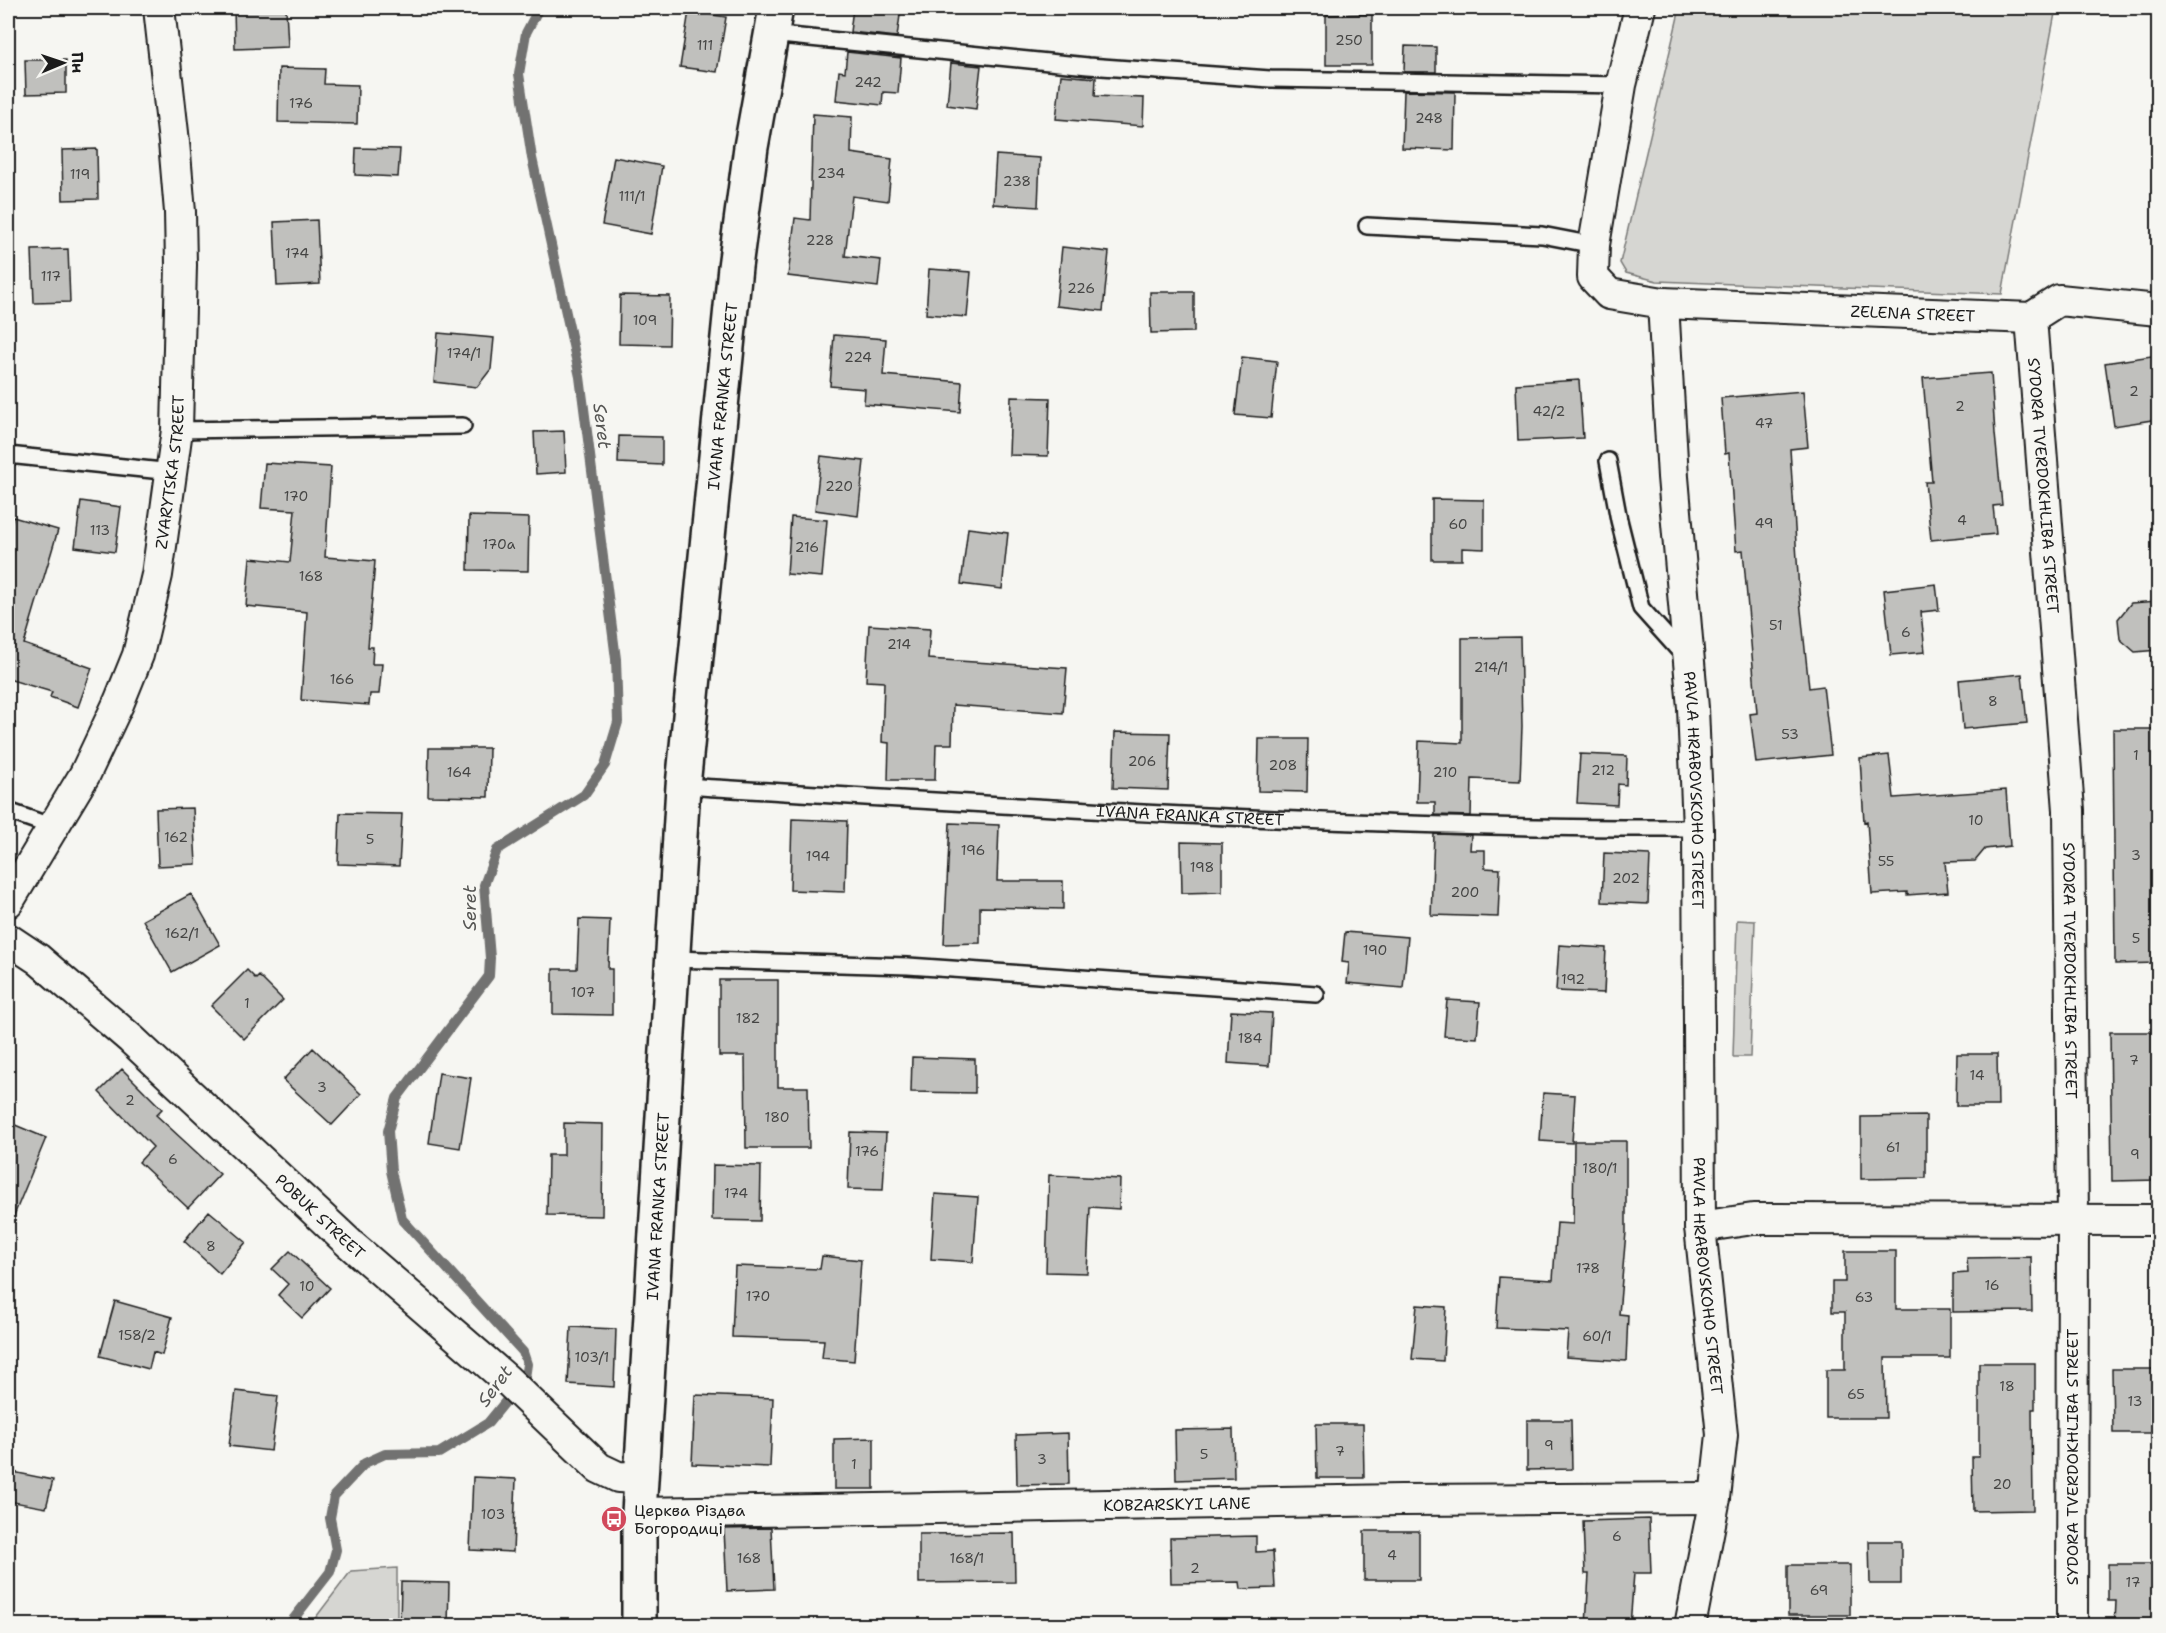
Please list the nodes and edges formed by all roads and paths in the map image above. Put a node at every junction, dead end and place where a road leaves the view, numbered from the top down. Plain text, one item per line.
1 (159, 8) edge
2 (1640, 8) edge
3 (773, 21) edge
4 (1621, 85) junction
5 (1367, 226) dead end
6 (1594, 245) junction
7 (1663, 303) junction
8 (2158, 310) edge
9 (2031, 318) junction
10 (463, 426) dead end
11 (177, 430) junction
12 (8, 455) edge
13 (1608, 461) dead end
14 (172, 472) junction
15 (1688, 662) junction
16 (683, 786) junction
17 (8, 811) edge
18 (53, 827) junction
19 (1698, 828) junction
20 (8, 902) edge
21 (8, 939) edge
22 (672, 959) junction
23 (1316, 994) dead end
24 (2073, 1220) junction
25 (2158, 1220) edge
26 (1700, 1227) junction
27 (641, 1478) junction
28 (1715, 1498) junction
29 (639, 1513) junction
30 (639, 1626) edge
31 (1690, 1626) edge
32 (2072, 1626) edge

1 - 11 street, ZVARYTSKA STREET
2 - 4 street
3 - 4 lane
3 - 16 main road, IVANA FRANKA STREET
4 - 6 street
5 - 6 lane
6 - 7 street
7 - 9 street, ZELENA STREET
7 - 15 street, PAVLA HRABOVSKOHO STREET
8 - 9 street
9 - 24 street, SYDORA TVERDOKHLIBA STREET
10 - 11 lane
11 - 14 street, ZVARYTSKA STREET
12 - 14 lane
13 - 15 lane
14 - 18 street, ZVARYTSKA STREET
15 - 19 street, PAVLA HRABOVSKOHO STREET
16 - 19 lane, IVANA FRANKA STREET
16 - 22 main road, IVANA FRANKA STREET
17 - 18 lane
18 - 20 street, ZVARYTSKA STREET
19 - 26 street, PAVLA HRABOVSKOHO STREET
21 - 27 street, POBUK STREET
22 - 23 lane
22 - 27 main road, IVANA FRANKA STREET
24 - 25 street
24 - 26 street
24 - 32 street, SYDORA TVERDOKHLIBA STREET
26 - 28 street, PAVLA HRABOVSKOHO STREET
27 - 29 main road, IVANA FRANKA STREET
28 - 29 street, KOBZARSKYI LANE
28 - 31 street, PAVLA HRABOVSKOHO STREET
29 - 30 main road, IVANA FRANKA STREET

